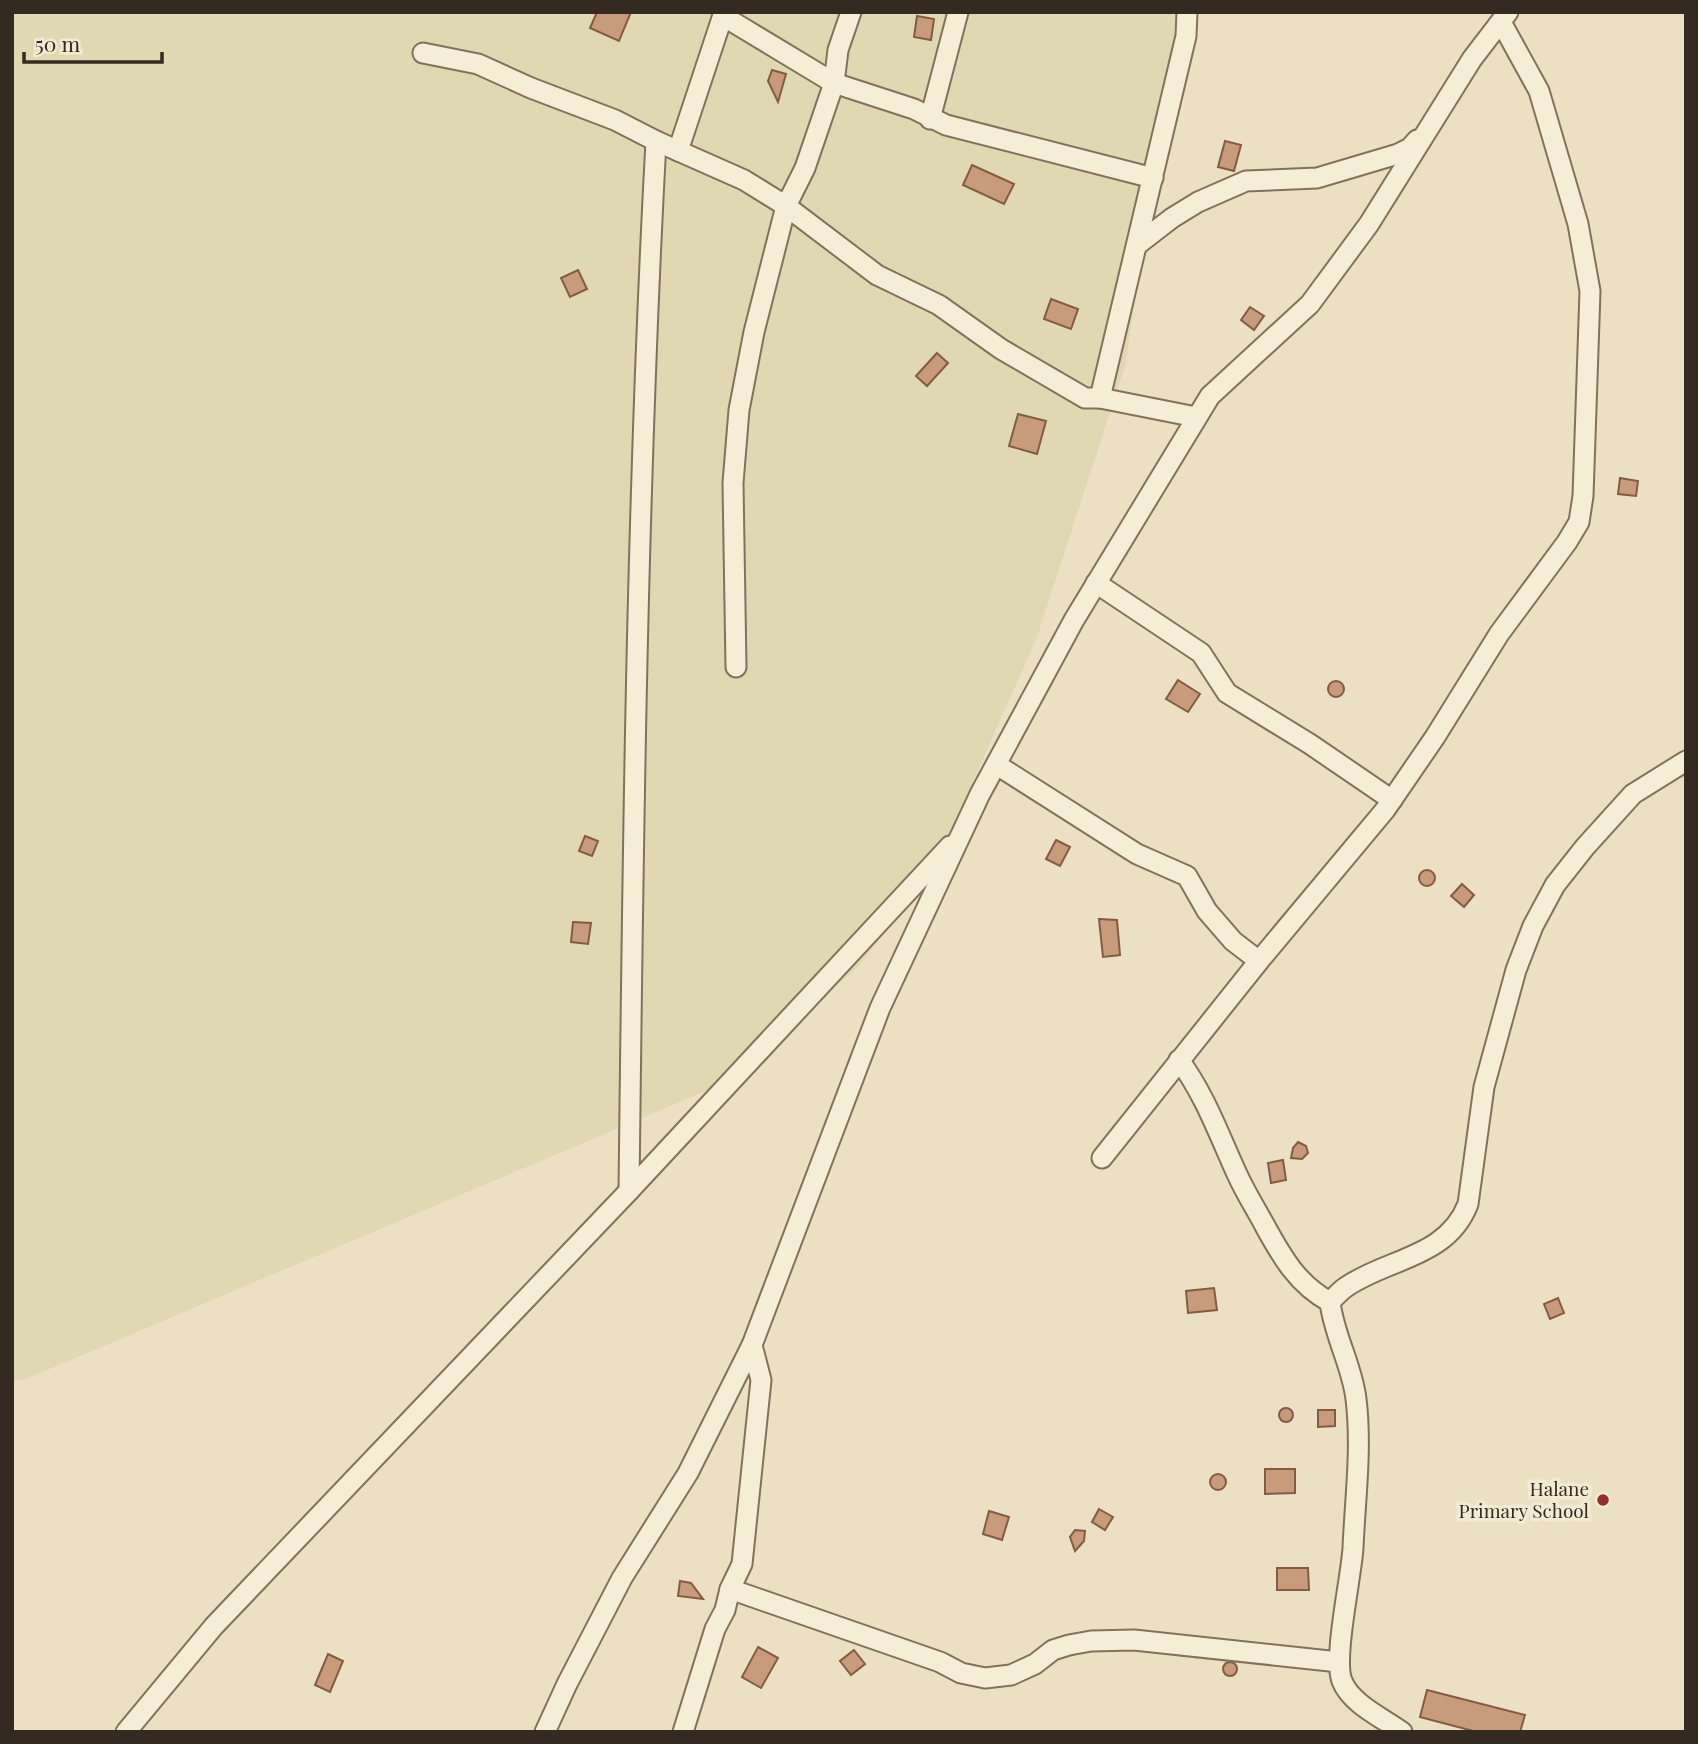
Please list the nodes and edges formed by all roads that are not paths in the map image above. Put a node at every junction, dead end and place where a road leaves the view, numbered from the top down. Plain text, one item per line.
1 (851, 12) edge
2 (958, 12) edge
3 (1187, 12) edge
4 (723, 14) edge
5 (1505, 17) edge
6 (422, 53) dead end
7 (834, 83) junction
8 (930, 119) junction
9 (1434, 120) junction
10 (656, 141) junction
11 (678, 151) junction
12 (1153, 178) junction
13 (786, 206) junction
14 (1137, 245) junction
15 (1100, 398) junction
16 (1196, 417) junction
17 (1096, 583) junction
18 (736, 667) dead end
19 (1686, 761) edge
20 (997, 765) junction
21 (1392, 800) junction
22 (962, 833) junction
23 (1259, 961) junction
24 (1179, 1060) junction
25 (1102, 1158) dead end
26 (629, 1191) junction
27 (1330, 1302) junction
28 (752, 1345) junction
29 (730, 1589) junction
30 (1339, 1662) junction
31 (125, 1732) edge
32 (545, 1732) edge
33 (683, 1732) edge
34 (1402, 1732) edge

1 - 7 street
2 - 8 street
3 - 12 street
4 - 7 street
4 - 11 street
5 - 9 street
5 - 21 street
6 - 10 street
7 - 8 street
7 - 13 street
8 - 12 street
9 - 14 street
9 - 16 street
10 - 11 street
10 - 26 street
11 - 13 street
12 - 14 street
13 - 15 street
13 - 18 street
14 - 15 street
15 - 16 street
16 - 17 street
17 - 20 street
17 - 21 street
19 - 27 street
20 - 22 street
20 - 23 street
21 - 23 street
22 - 26 street
22 - 28 street
23 - 24 street
24 - 25 street
24 - 27 street
26 - 31 street
27 - 30 street
28 - 29 street
28 - 32 street
29 - 30 street
29 - 33 street
30 - 34 street

